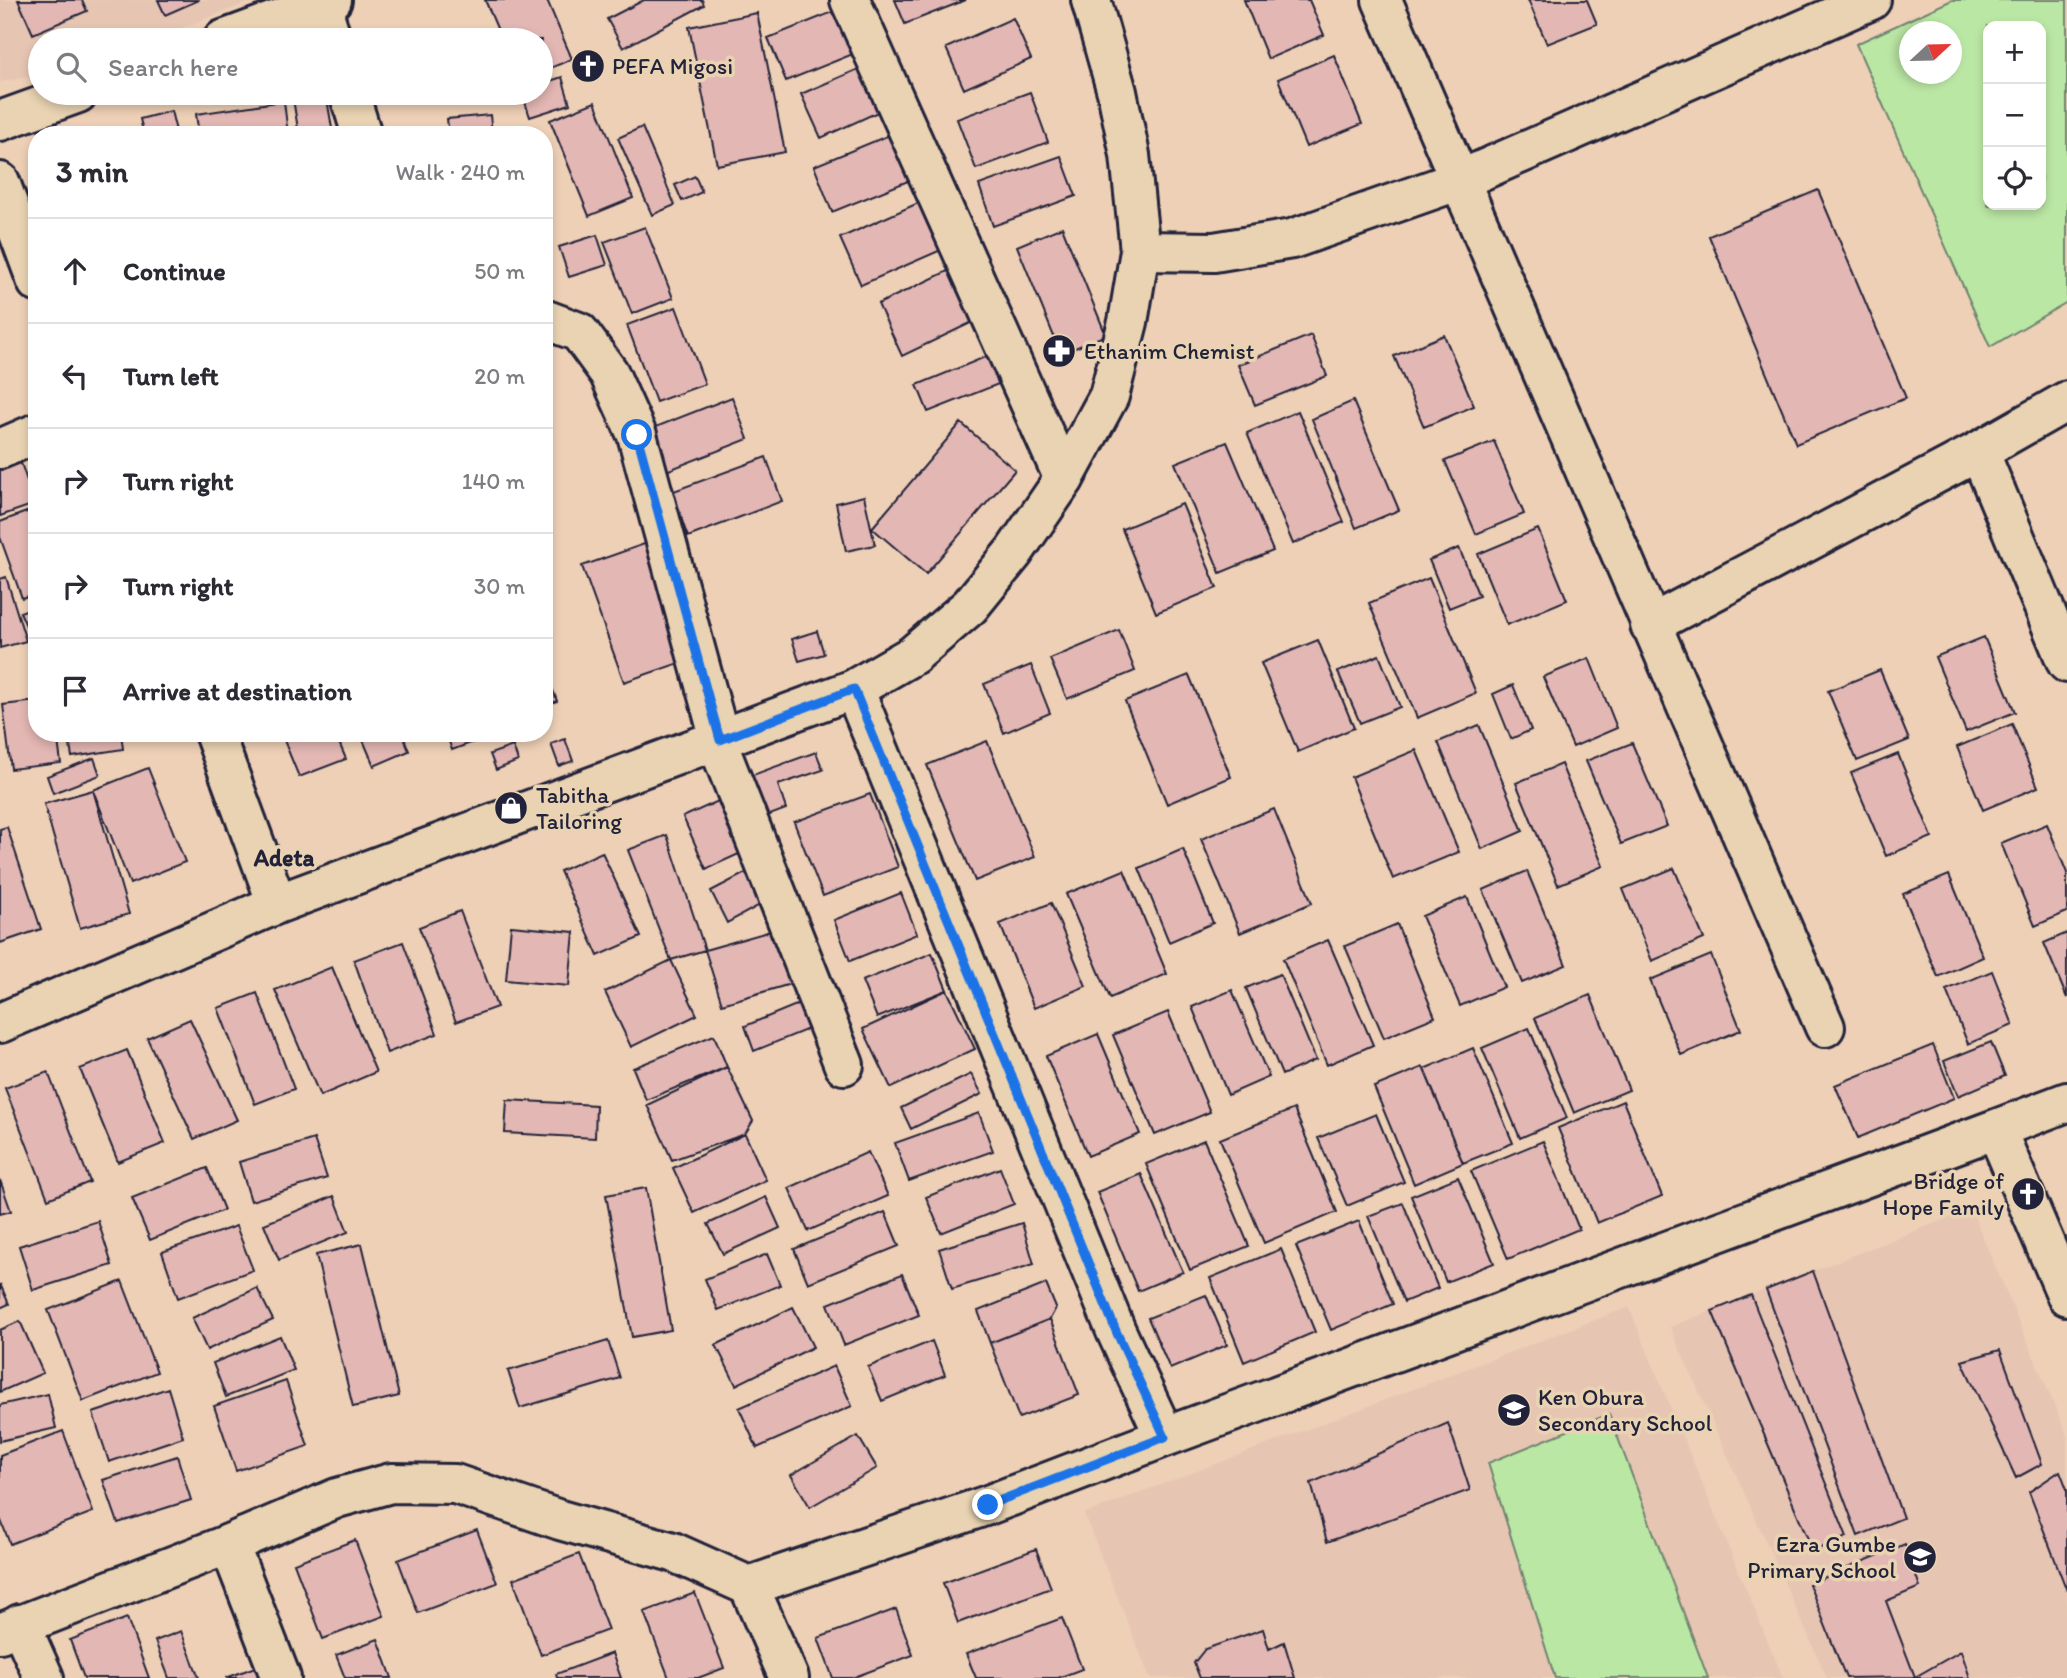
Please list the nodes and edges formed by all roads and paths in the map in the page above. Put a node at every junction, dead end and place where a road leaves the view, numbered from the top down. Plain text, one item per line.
1 (850, 0) edge
2 (1091, 0) edge
3 (1382, 0) edge
4 (1871, 0) edge
5 (327, 2) edge
6 (1797, 15) edge
7 (256, 28) edge
8 (330, 28) edge
9 (45, 105) edge
10 (353, 105) edge
11 (0, 121) edge
12 (359, 126) edge
13 (1460, 180) junction
14 (0, 183) edge
15 (1140, 251) junction
16 (28, 258) edge
17 (553, 322) edge
18 (2067, 401) edge
19 (28, 437) edge
20 (0, 449) edge
21 (1979, 451) junction
22 (1063, 479) junction
23 (1650, 625) junction
24 (2067, 663) edge
25 (854, 689) junction
26 (720, 740) junction
27 (217, 742) edge
28 (277, 904) junction
29 (0, 1023) edge
30 (1825, 1027) dead end
31 (844, 1065) dead end
32 (2067, 1102) edge
33 (1996, 1129) junction
34 (2067, 1296) edge
35 (1165, 1437) junction
36 (237, 1540) junction
37 (749, 1587) junction
38 (6, 1627) edge
39 (44, 1678) edge
40 (281, 1678) edge
41 (789, 1678) edge

1 - 22 street
2 - 15 street
3 - 13 street
4 - 6 street
5 - 7 street
5 - 8 street
6 - 13 street
9 - 11 street
10 - 12 street
13 - 15 street
13 - 23 street
14 - 16 street
15 - 22 street
17 - 26 street
18 - 21 street
19 - 20 street
21 - 23 street
21 - 24 street
22 - 25 street
23 - 30 street
25 - 26 street
25 - 35 street
26 - 28 street
26 - 31 street
27 - 28 street
28 - 29 street
32 - 33 street
33 - 34 street
33 - 35 street
35 - 37 street
36 - 37 street
36 - 38 street
36 - 40 street
37 - 41 street
38 - 39 street

